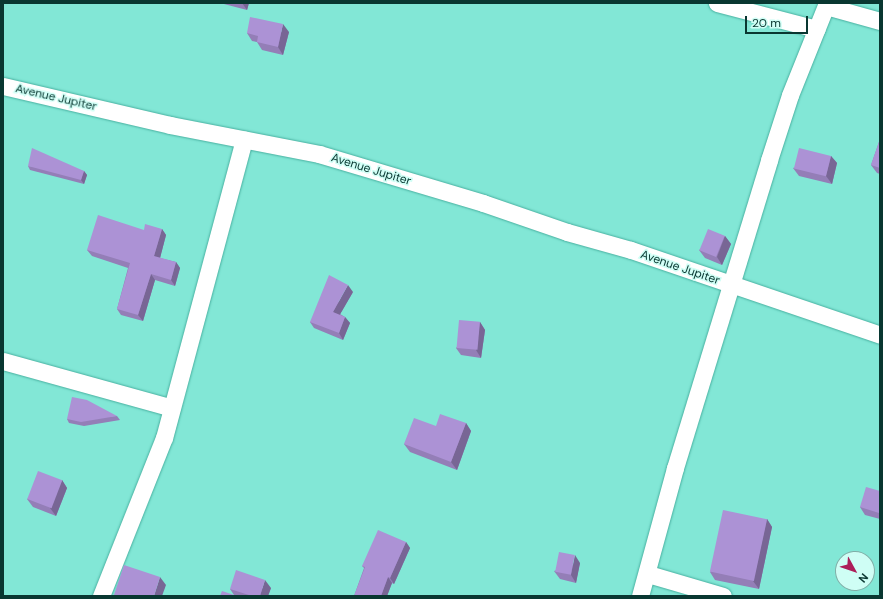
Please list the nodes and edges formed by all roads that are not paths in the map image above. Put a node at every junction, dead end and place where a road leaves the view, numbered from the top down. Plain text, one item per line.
1 (717, 3) edge
2 (826, 4) edge
3 (880, 21) edge
4 (816, 29) junction
5 (3, 86) edge
6 (244, 140) junction
7 (732, 285) junction
8 (880, 335) edge
9 (3, 361) edge
10 (172, 408) junction
11 (648, 574) junction
12 (101, 596) edge
13 (640, 596) edge
14 (723, 596) edge

1 - 4 street
2 - 3 street
2 - 4 street
4 - 7 street
5 - 6 street, Avenue Jupiter
6 - 7 street, Avenue Jupiter
6 - 10 street
7 - 8 street, Avenue Jupiter
7 - 11 street
9 - 10 street
10 - 12 street
11 - 13 street
11 - 14 street

